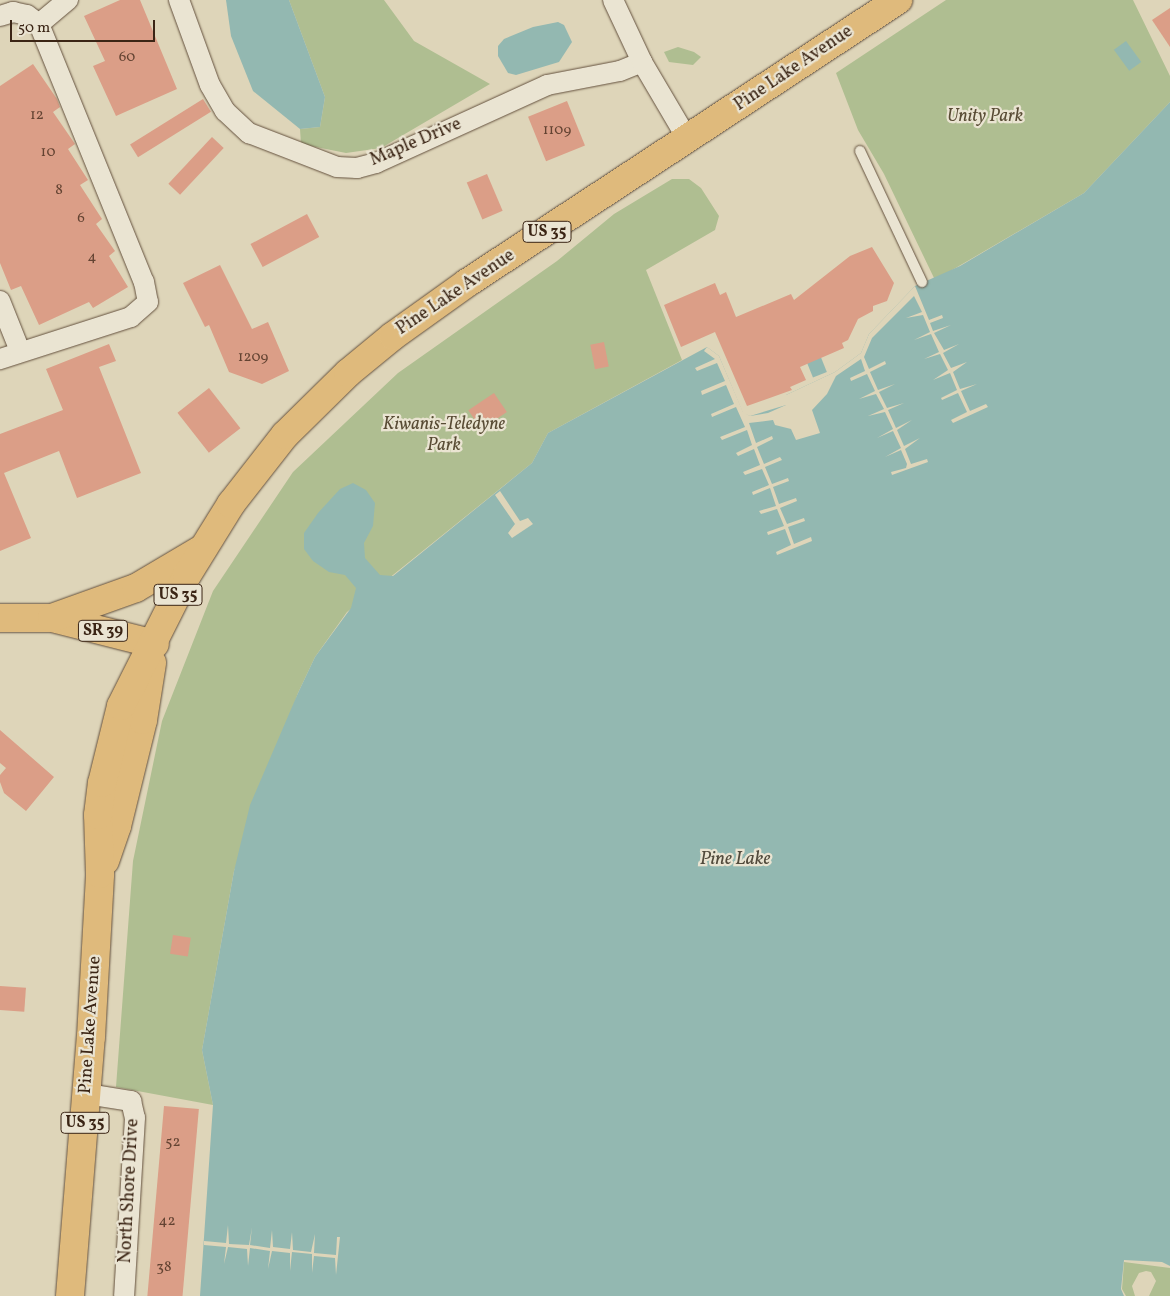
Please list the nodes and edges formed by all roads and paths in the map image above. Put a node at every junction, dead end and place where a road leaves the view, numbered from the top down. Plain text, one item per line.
1 (68, 0) edge
2 (179, 0) edge
3 (613, 0) edge
4 (898, 0) edge
5 (0, 16) edge
6 (39, 24) junction
7 (642, 62) junction
8 (688, 140) junction
9 (860, 151) dead end
10 (922, 282) dead end
11 (0, 301) edge
12 (20, 351) junction
13 (0, 359) edge
14 (204, 548) junction
15 (0, 618) edge
16 (52, 618) junction
17 (155, 644) junction
18 (87, 1094) junction
19 (70, 1296) edge
20 (124, 1296) edge

1 - 6 street
2 - 7 street, Maple Drive
3 - 7 street
4 - 8 main road, Pine Lake Avenue / US 35
5 - 6 street
6 - 12 street
7 - 8 street
8 - 14 main road, Pine Lake Avenue / US 35
9 - 10 lane
11 - 12 street
12 - 13 street
14 - 16 main road
14 - 17 main road, Pine Lake Avenue / US 35
15 - 16 main road, SR 39
16 - 17 main road, SR 39
17 - 18 main road, Pine Lake Avenue / US 35
18 - 19 main road, Pine Lake Avenue / US 35
18 - 20 street, North Shore Drive

